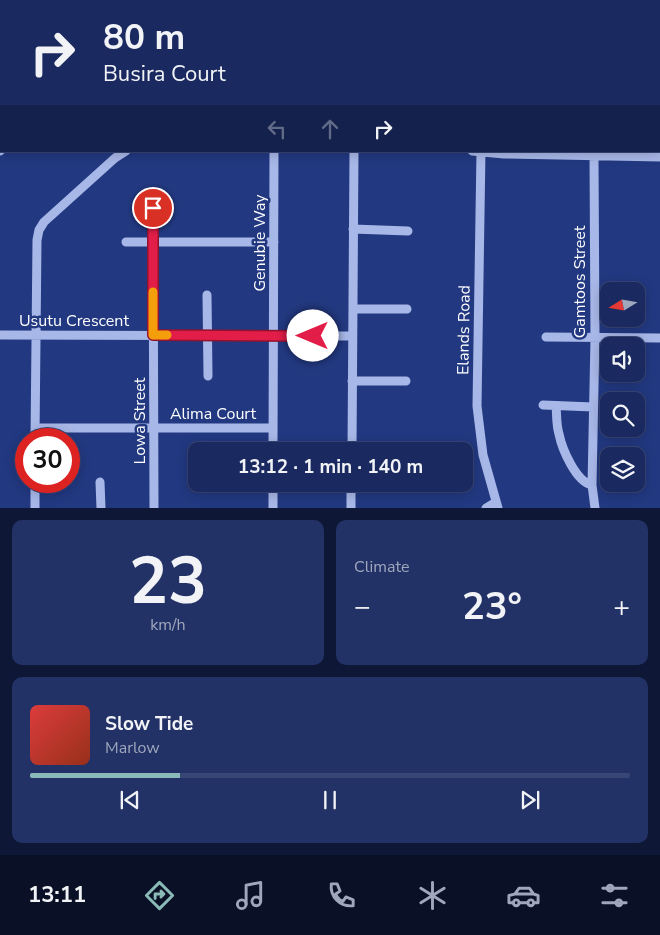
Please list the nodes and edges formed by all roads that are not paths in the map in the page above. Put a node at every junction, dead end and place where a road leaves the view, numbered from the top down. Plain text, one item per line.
1 (124, 152) edge
2 (274, 152) edge
3 (354, 152) edge
4 (478, 152) edge
5 (594, 156) junction
6 (660, 157) edge
7 (153, 208) dead end
8 (353, 229) junction
9 (408, 231) dead end
10 (126, 242) dead end
11 (153, 242) junction
12 (274, 242) junction
13 (207, 295) dead end
14 (352, 309) junction
15 (407, 309) dead end
16 (0, 335) edge
17 (37, 335) junction
18 (153, 335) junction
19 (207, 336) junction
20 (274, 336) junction
21 (352, 336) junction
22 (546, 337) dead end
23 (595, 338) junction
24 (660, 338) edge
25 (208, 376) dead end
26 (352, 381) junction
27 (406, 381) dead end
28 (543, 405) dead end
29 (556, 406) junction
30 (593, 408) junction
31 (35, 428) edge
32 (80, 428) edge
33 (154, 428) junction
34 (273, 428) junction
35 (273, 442) edge
36 (352, 442) edge
37 (100, 482) dead end
38 (592, 484) junction
39 (273, 492) edge
40 (351, 492) edge
41 (35, 493) edge
42 (497, 505) edge
43 (36, 508) edge
44 (100, 508) edge
45 (154, 508) edge
46 (273, 508) edge
47 (351, 508) edge
48 (486, 508) edge
49 (595, 508) edge

1 - 17 street
2 - 12 street, Genubie Way
3 - 8 street
4 - 5 street
4 - 42 street, Elands Road
5 - 6 street
5 - 23 street, Gamtoos Street
7 - 11 street, Lowa Street
8 - 9 street
8 - 14 street
10 - 11 street
11 - 12 street
11 - 18 street, Lowa Street
12 - 20 street, Genubie Way
13 - 19 street
14 - 15 street
14 - 21 street
16 - 17 street, Usutu Crescent
17 - 18 street, Usutu Crescent
17 - 31 street
18 - 19 street, Usutu Crescent
18 - 33 street, Lowa Street
19 - 20 street, Usutu Crescent
19 - 25 street
20 - 21 street, Usutu Crescent
20 - 34 street, Genubie Way
21 - 26 street
22 - 23 street
23 - 24 street
23 - 30 street, Gamtoos Street
26 - 27 street
26 - 36 street
28 - 29 street
29 - 30 street
29 - 38 street
30 - 38 street, Gamtoos Street
32 - 33 street, Alima Court
33 - 34 street, Alima Court
33 - 45 street, Lowa Street
34 - 35 street, Genubie Way
37 - 44 street
38 - 49 street, Gamtoos Street
39 - 46 street
40 - 47 street
41 - 43 street
42 - 48 street

